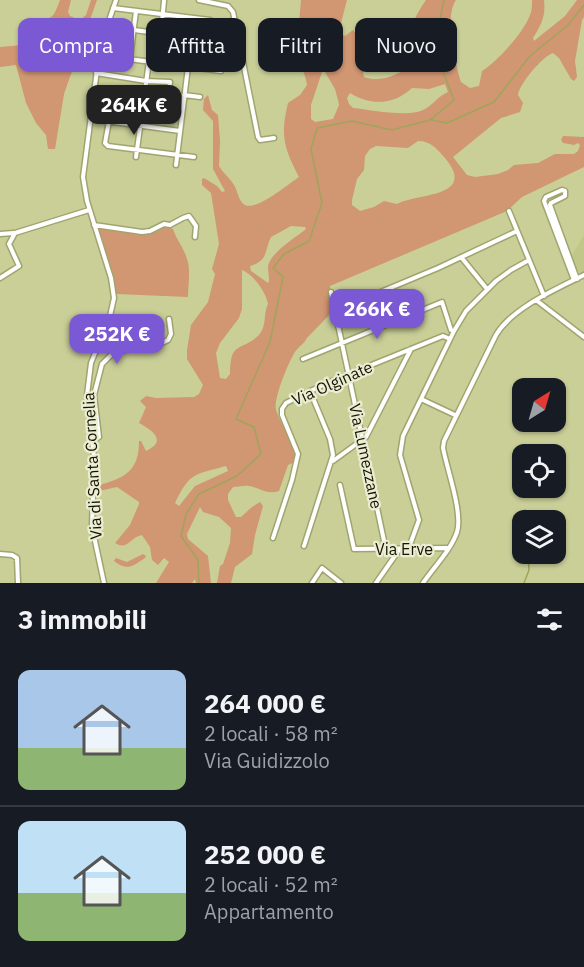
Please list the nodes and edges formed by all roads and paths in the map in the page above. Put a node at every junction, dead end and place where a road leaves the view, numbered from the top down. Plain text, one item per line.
1 (116, 0) edge
2 (199, 0) edge
3 (164, 1) edge
4 (209, 1) edge
5 (113, 8) junction
6 (136, 11) junction
7 (163, 14) junction
8 (109, 18) edge
9 (162, 18) edge
10 (194, 18) edge
11 (134, 30) joint
12 (146, 31) edge
13 (147, 72) edge
14 (188, 72) edge
15 (96, 73) joint
16 (146, 81) junction
17 (184, 95) junction
18 (93, 97) junction
19 (200, 97) dead end
20 (143, 104) junction
21 (167, 107) junction
22 (182, 109) junction
23 (91, 118) junction
24 (109, 121) junction
25 (140, 126) junction
26 (180, 131) junction
27 (274, 138) dead end
28 (137, 149) junction
29 (177, 155) junction
30 (136, 157) dead end
31 (194, 157) dead end
32 (176, 165) dead end
33 (89, 210) junction
34 (509, 211) dead end
35 (94, 225) junction
36 (517, 231) junction
37 (15, 233) junction
38 (0, 234) edge
39 (195, 237) dead end
40 (461, 257) junction
41 (529, 260) junction
42 (584, 275) edge
43 (0, 278) edge
44 (576, 280) junction
45 (487, 289) junction
46 (332, 292) dead end
47 (544, 296) junction
48 (536, 300) junction
49 (335, 311) junction
50 (169, 319) dead end
51 (460, 320) junction
52 (451, 330) junction
53 (443, 336) junction
54 (584, 337) edge
55 (450, 339) junction
56 (342, 342) junction
57 (411, 348) junction
58 (303, 359) dead end
59 (349, 374) junction
60 (310, 391) junction
61 (421, 399) junction
62 (455, 415) junction
63 (363, 439) junction
64 (92, 441) junction
65 (332, 461) junction
66 (340, 484) dead end
67 (273, 538) dead end
68 (304, 546) dead end
69 (447, 548) junction
70 (386, 549) junction
71 (399, 550) junction
72 (408, 550) junction
73 (0, 554) edge
74 (18, 583) edge
75 (104, 583) edge
76 (312, 583) edge
77 (341, 583) edge
78 (376, 583) edge
79 (423, 583) edge

1 - 5 street, Via di Santa Cornelia
2 - 4 street
3 - 7 street
4 - 27 street
5 - 6 street
5 - 8 street, Via di Santa Cornelia
6 - 7 street
6 - 11 street
7 - 9 street
7 - 10 street
11 - 12 street
13 - 16 street
14 - 17 street
15 - 16 street
15 - 18 street, Via di Santa Cornelia
16 - 20 street
16 - 21 street
17 - 19 street
17 - 22 street
18 - 20 street
18 - 23 street, Via di Santa Cornelia
20 - 21 street
20 - 25 street
21 - 22 street
22 - 26 street
23 - 24 street
23 - 33 street, Via di Santa Cornelia
24 - 25 street
24 - 28 street
25 - 26 street
25 - 28 street
26 - 29 street
28 - 29 street
28 - 30 street
29 - 31 street
29 - 32 street
33 - 35 street, Via di Santa Cornelia
33 - 37 street
34 - 36 street
35 - 39 street
35 - 64 street, Via di Santa Cornelia
36 - 40 street
36 - 41 street
37 - 38 street
37 - 43 street
40 - 45 street
40 - 49 street
41 - 45 street
41 - 47 street
42 - 44 street
44 - 44 street
44 - 47 street
45 - 51 street
46 - 49 street, Via Lumezzane
47 - 48 street
48 - 54 street
48 - 62 street
49 - 56 street, Via Lumezzane
50 - 64 street
51 - 52 street, Via Olginate
51 - 55 street
52 - 53 street, Via Olginate
52 - 56 street
53 - 55 street
53 - 57 street, Via Olginate
55 - 61 street
56 - 58 street
56 - 59 street, Via Lumezzane
57 - 59 street, Via Olginate
57 - 63 street
59 - 60 street, Via Olginate
59 - 63 street, Via Lumezzane
60 - 65 street
60 - 67 street, Via Olginate
61 - 62 street
61 - 72 street
62 - 69 street
63 - 65 street
63 - 70 street, Via Lumezzane
64 - 75 street, Via di Santa Cornelia
65 - 68 street
66 - 70 street, Via Erve
69 - 72 street, Via Erve
69 - 79 street
70 - 71 street, Via Erve
71 - 72 street, Via Erve
71 - 78 street
73 - 74 street
76 - 77 street

